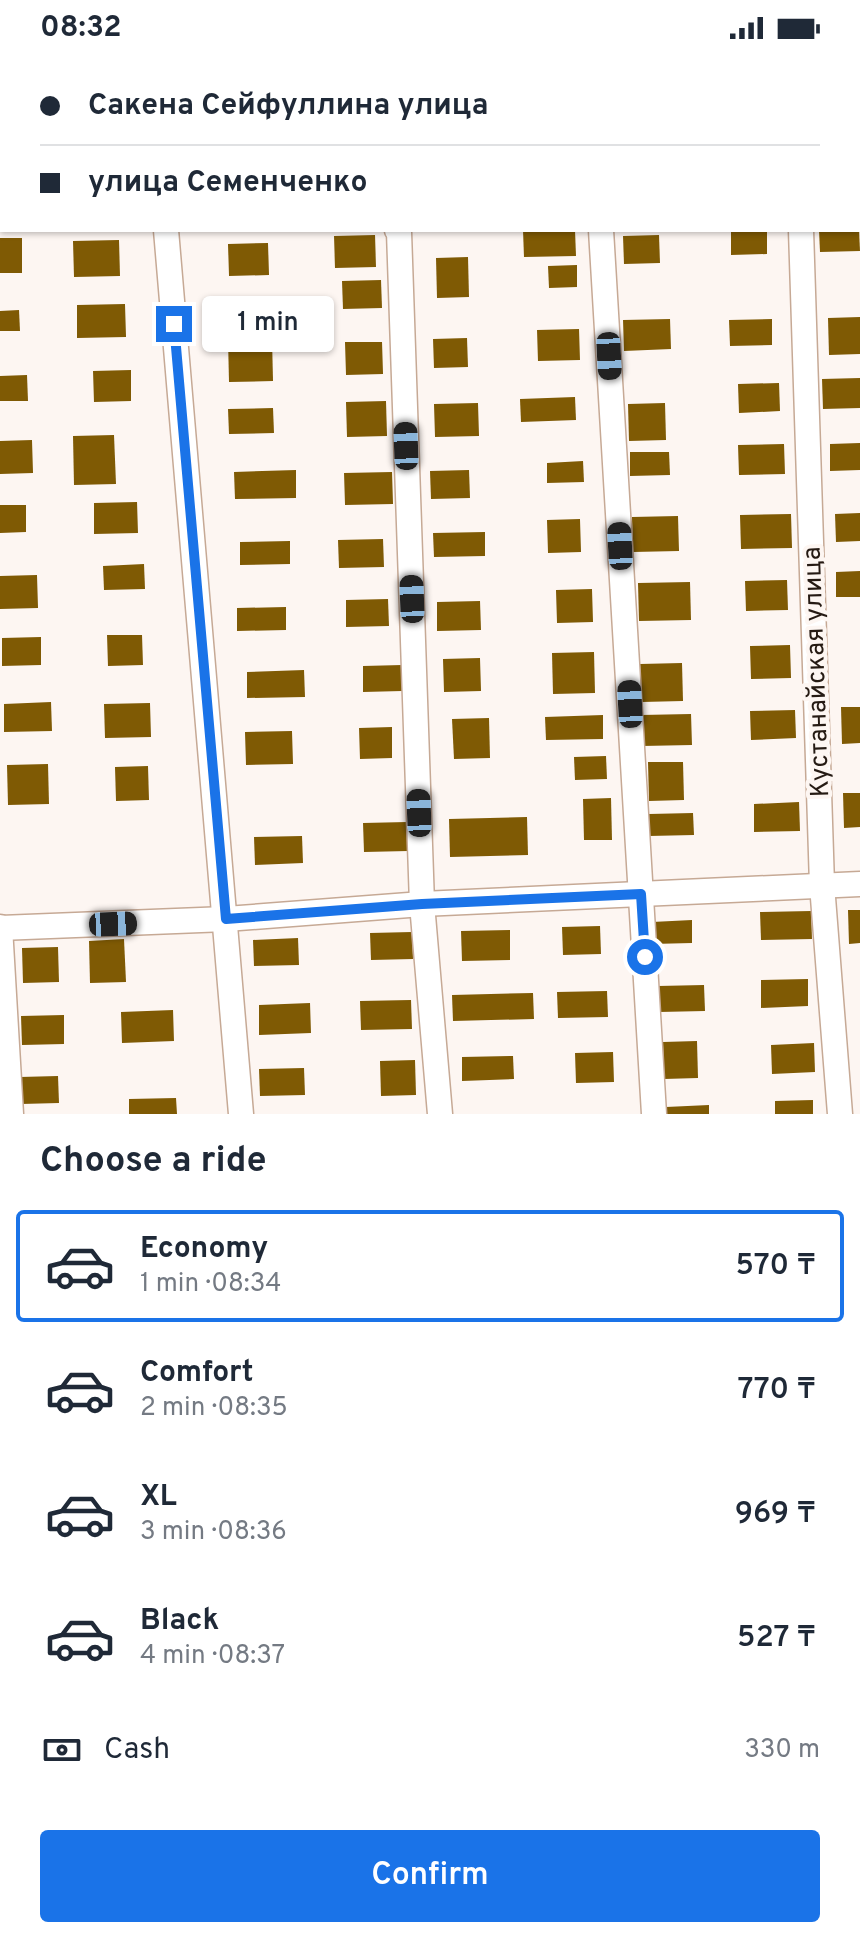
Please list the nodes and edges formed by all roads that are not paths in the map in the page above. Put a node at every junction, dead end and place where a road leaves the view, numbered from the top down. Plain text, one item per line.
1 (166, 232) edge
2 (399, 232) edge
3 (601, 232) edge
4 (801, 232) edge
5 (860, 884) edge
6 (822, 885) junction
7 (641, 894) junction
8 (422, 904) junction
9 (226, 919) junction
10 (0, 928) edge
11 (11, 1114) edge
12 (241, 1114) edge
13 (440, 1114) edge
14 (654, 1114) edge
15 (840, 1114) edge

1 - 9 street
2 - 8 street
3 - 7 street
4 - 6 street, Кустанайская улица
5 - 6 street
6 - 7 street
6 - 15 street, Кустанайская улица
7 - 8 street
7 - 14 street
8 - 9 street
8 - 13 street
9 - 10 street
9 - 12 street
10 - 11 street

